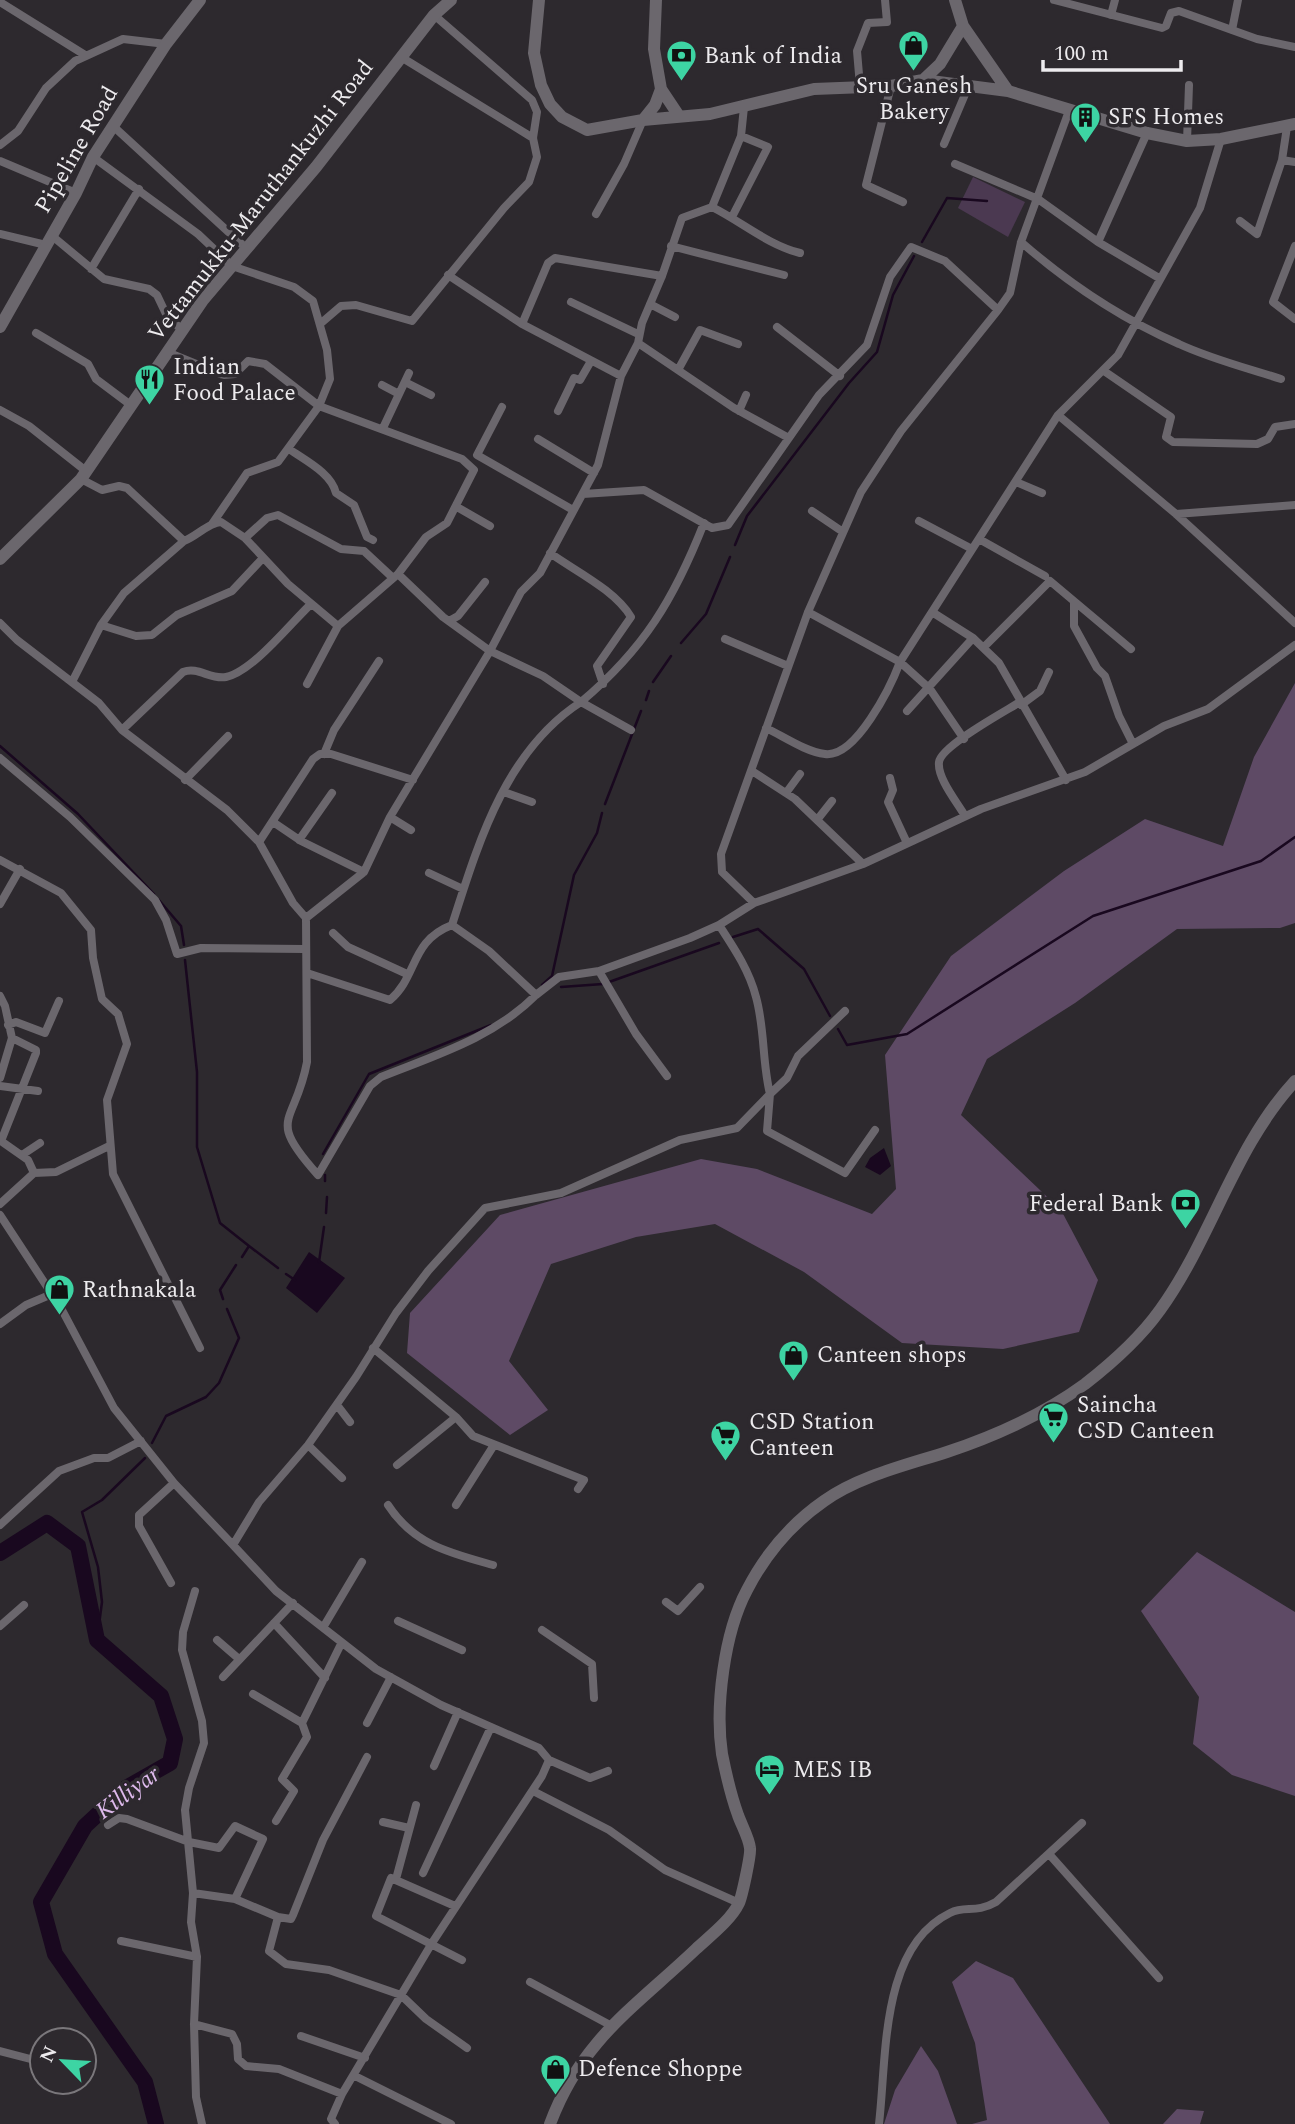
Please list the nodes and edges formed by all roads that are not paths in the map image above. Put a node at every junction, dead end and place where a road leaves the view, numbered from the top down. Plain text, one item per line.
1 (200, 0) edge
2 (452, 0) edge
3 (539, 0) edge
4 (656, 0) edge
5 (885, 0) edge
6 (955, 0) edge
7 (1054, 0) edge
8 (1115, 0) edge
9 (1238, 0) edge
10 (0, 2) edge
11 (434, 15) junction
12 (1111, 15) junction
13 (963, 26) junction
14 (1232, 30) junction
15 (166, 44) junction
16 (1295, 47) edge
17 (85, 55) junction
18 (401, 57) junction
19 (923, 80) junction
20 (969, 85) junction
21 (1189, 85) dead end
22 (860, 86) junction
23 (891, 86) junction
24 (661, 89) junction
25 (1008, 91) junction
26 (744, 107) junction
27 (1070, 108) junction
28 (679, 116) junction
29 (643, 120) junction
30 (1291, 125) edge
31 (113, 126) junction
32 (1147, 133) junction
33 (741, 135) junction
34 (533, 138) junction
35 (1221, 139) junction
36 (1187, 141) junction
37 (943, 144) dead end
38 (0, 145) edge
39 (93, 157) junction
40 (1282, 160) junction
41 (0, 161) edge
42 (1295, 162) edge
43 (955, 164) dead end
44 (139, 189) junction
45 (76, 193) junction
46 (1038, 199) junction
47 (903, 202) dead end
48 (712, 207) junction
49 (596, 214) dead end
50 (732, 217) junction
51 (1240, 221) dead end
52 (0, 234) edge
53 (49, 240) junction
54 (1021, 242) junction
55 (1098, 242) junction
56 (671, 246) junction
57 (1295, 246) edge
58 (247, 249) junction
59 (800, 253) dead end
60 (232, 266) junction
61 (91, 269) junction
62 (448, 275) junction
63 (785, 275) dead end
64 (662, 276) junction
65 (1159, 278) junction
66 (571, 302) dead end
67 (650, 304) junction
68 (998, 310) junction
69 (675, 317) dead end
70 (1295, 319) edge
71 (1135, 322) junction
72 (320, 324) junction
73 (522, 324) junction
74 (0, 327) edge
75 (776, 327) dead end
76 (181, 330) junction
77 (36, 333) dead end
78 (638, 334) junction
79 (638, 343) junction
80 (738, 344) dead end
81 (167, 352) junction
82 (591, 361) junction
83 (678, 370) junction
84 (1104, 371) junction
85 (409, 373) dead end
86 (621, 376) junction
87 (840, 376) junction
88 (1280, 379) dead end
89 (405, 382) junction
90 (382, 385) dead end
91 (399, 394) junction
92 (431, 395) dead end
93 (747, 395) dead end
94 (132, 406) junction
95 (319, 406) junction
96 (502, 407) dead end
97 (0, 410) edge
98 (558, 411) dead end
99 (739, 411) junction
100 (1058, 415) junction
101 (1295, 424) edge
102 (383, 428) junction
103 (787, 437) junction
104 (538, 439) dead end
105 (289, 449) junction
106 (594, 473) junction
107 (83, 475) junction
108 (1016, 482) junction
109 (1042, 493) dead end
110 (583, 494) junction
111 (1295, 505) edge
112 (457, 507) junction
113 (573, 510) junction
114 (812, 511) dead end
115 (1176, 514) junction
116 (919, 521) dead end
117 (704, 523) junction
118 (212, 524) junction
119 (490, 526) dead end
120 (843, 532) junction
121 (245, 538) junction
122 (978, 538) junction
123 (373, 540) dead end
124 (184, 541) junction
125 (972, 549) junction
126 (550, 553) junction
127 (0, 559) edge
128 (261, 559) junction
129 (396, 576) junction
130 (1045, 576) dead end
131 (485, 582) dead end
132 (1074, 602) junction
133 (310, 605) junction
134 (808, 612) junction
135 (932, 612) junction
136 (449, 621) junction
137 (1295, 622) edge
138 (0, 623) edge
139 (101, 625) junction
140 (338, 626) junction
141 (973, 638) junction
142 (725, 639) dead end
143 (1295, 645) edge
144 (984, 647) junction
145 (1131, 649) dead end
146 (490, 651) junction
147 (380, 661) dead end
148 (900, 662) junction
149 (788, 666) junction
150 (1049, 671) dead end
151 (72, 682) junction
152 (307, 684) dead end
153 (603, 684) junction
154 (930, 689) junction
155 (581, 702) junction
156 (1021, 703) junction
157 (907, 711) dead end
158 (766, 728) junction
159 (122, 730) junction
160 (631, 730) dead end
161 (228, 736) dead end
162 (964, 739) junction
163 (1133, 744) junction
164 (324, 754) junction
165 (0, 758) edge
166 (752, 771) junction
167 (800, 774) dead end
168 (890, 778) dead end
169 (184, 780) junction
170 (413, 780) junction
171 (1066, 780) junction
172 (504, 792) junction
173 (332, 793) dead end
174 (786, 793) junction
175 (832, 801) dead end
176 (532, 802) dead end
177 (965, 816) junction
178 (390, 817) junction
179 (817, 820) junction
180 (273, 822) junction
181 (411, 830) dead end
182 (299, 840) junction
183 (259, 842) junction
184 (908, 843) junction
185 (0, 860) edge
186 (863, 864) junction
187 (20, 869) junction
188 (364, 872) junction
189 (429, 873) dead end
190 (463, 889) junction
191 (754, 903) junction
192 (0, 904) edge
193 (306, 918) junction
194 (452, 925) junction
195 (719, 925) junction
196 (333, 933) dead end
197 (304, 949) junction
198 (599, 971) junction
199 (307, 973) junction
200 (407, 974) junction
201 (536, 995) junction
202 (0, 996) edge
203 (59, 1001) dead end
204 (845, 1011) dead end
205 (8, 1025) junction
206 (12, 1038) junction
207 (667, 1076) dead end
208 (0, 1078) edge
209 (1295, 1081) edge
210 (0, 1086) edge
211 (23, 1087) junction
212 (38, 1091) dead end
213 (770, 1094) junction
214 (875, 1130) dead end
215 (40, 1143) dead end
216 (109, 1146) junction
217 (22, 1155) junction
218 (34, 1173) junction
219 (0, 1204) edge
220 (0, 1215) edge
221 (52, 1294) junction
222 (0, 1324) edge
223 (200, 1348) dead end
224 (373, 1349) junction
225 (337, 1405) junction
226 (456, 1417) junction
227 (350, 1422) dead end
228 (141, 1441) junction
229 (308, 1445) junction
230 (494, 1445) junction
231 (397, 1465) dead end
232 (342, 1478) dead end
233 (174, 1483) junction
234 (578, 1489) dead end
235 (388, 1505) dead end
236 (456, 1505) dead end
237 (0, 1525) edge
238 (233, 1545) junction
239 (362, 1562) dead end
240 (493, 1565) dead end
241 (171, 1583) dead end
242 (700, 1587) dead end
243 (195, 1591) dead end
244 (666, 1602) dead end
245 (293, 1603) junction
246 (24, 1605) dead end
247 (398, 1621) dead end
248 (274, 1623) junction
249 (0, 1626) edge
250 (324, 1626) junction
251 (542, 1630) dead end
252 (217, 1640) dead end
253 (341, 1644) junction
254 (462, 1650) dead end
255 (239, 1659) junction
256 (223, 1677) dead end
257 (391, 1677) junction
258 (325, 1678) junction
259 (253, 1694) dead end
260 (594, 1698) dead end
261 (458, 1712) junction
262 (302, 1723) junction
263 (367, 1723) dead end
264 (491, 1727) junction
265 (367, 1757) dead end
266 (548, 1759) junction
267 (434, 1766) dead end
268 (608, 1771) dead end
269 (533, 1791) junction
270 (416, 1805) dead end
271 (275, 1821) dead end
272 (383, 1822) dead end
273 (1082, 1823) dead end
274 (108, 1825) dead end
275 (409, 1828) junction
276 (190, 1842) junction
277 (1049, 1854) junction
278 (423, 1873) dead end
279 (396, 1879) junction
280 (193, 1893) junction
281 (234, 1899) junction
282 (739, 1903) junction
283 (455, 1906) junction
284 (278, 1917) junction
285 (121, 1941) dead end
286 (432, 1942) junction
287 (197, 1957) junction
288 (462, 1960) dead end
289 (1159, 1978) dead end
290 (530, 1982) dead end
291 (401, 1995) junction
292 (194, 2024) junction
293 (610, 2025) junction
294 (301, 2036) dead end
295 (467, 2048) dead end
296 (0, 2051) edge
297 (28, 2058) edge
298 (365, 2058) junction
299 (355, 2076) junction
300 (342, 2094) junction
301 (202, 2124) edge
302 (335, 2124) edge
303 (451, 2124) edge
304 (550, 2124) edge
305 (879, 2124) edge

1 - 15 main road, Pipeline Road
2 - 11 main road, Vettamukku-Maruthankuzhi Road
3 - 29 main road
4 - 24 main road
5 - 22 street
6 - 13 main road
7 - 12 street
8 - 12 street
9 - 14 street
10 - 17 street
11 - 18 main road, Vettamukku-Maruthankuzhi Road
11 - 34 street
12 - 14 street
13 - 19 main road
13 - 25 main road
14 - 16 street
15 - 17 street
15 - 31 main road, Pipeline Road
17 - 38 street
18 - 34 street
18 - 58 main road, Vettamukku-Maruthankuzhi Road
19 - 20 main road
19 - 23 main road
20 - 25 main road
20 - 37 street
21 - 36 street
22 - 23 main road
22 - 26 main road
23 - 47 street
24 - 28 main road
24 - 29 main road
25 - 27 main road
26 - 28 main road
26 - 33 street
27 - 32 main road
27 - 46 street
28 - 29 main road
29 - 49 street
30 - 35 main road
30 - 40 street
31 - 39 main road, Pipeline Road
31 - 58 street
32 - 36 main road
32 - 55 street
33 - 48 street
33 - 50 street
34 - 62 street
35 - 36 main road
35 - 65 street
39 - 44 street
39 - 45 main road, Pipeline Road
40 - 42 street
40 - 51 street
41 - 45 street
43 - 46 street
44 - 60 street
44 - 61 street
45 - 53 main road, Pipeline Road
46 - 54 street
46 - 55 street
48 - 50 street
48 - 56 street
50 - 59 street
52 - 53 street
53 - 61 street
53 - 74 main road, Pipeline Road
54 - 68 street
54 - 71 street
55 - 65 street
56 - 63 street
56 - 64 street
57 - 70 street
58 - 60 main road, Vettamukku-Maruthankuzhi Road
60 - 72 street
60 - 76 main road, Vettamukku-Maruthankuzhi Road
61 - 76 street
62 - 72 street
62 - 73 street
64 - 67 street
64 - 73 street
65 - 71 street
66 - 78 street
67 - 69 street
67 - 78 street
68 - 87 street
68 - 120 street
71 - 84 street
71 - 88 street
72 - 95 street
73 - 82 street
75 - 87 street
76 - 81 main road, Vettamukku-Maruthankuzhi Road
77 - 94 street
78 - 79 street
79 - 83 street
79 - 86 street
80 - 83 street
81 - 94 main road, Vettamukku-Maruthankuzhi Road
81 - 95 street
82 - 86 street
82 - 98 street
83 - 99 street
84 - 100 street
84 - 101 street
85 - 89 street
86 - 106 street
87 - 103 street
89 - 91 street
89 - 92 street
90 - 91 street
91 - 102 street
93 - 99 street
94 - 107 main road, Vettamukku-Maruthankuzhi Road
95 - 102 street
95 - 105 street
96 - 113 street
97 - 107 street
99 - 103 street
100 - 108 street
100 - 115 street
102 - 112 street
103 - 117 street
104 - 106 street
105 - 118 street
105 - 123 street
106 - 110 street
107 - 124 street
107 - 127 main road, Vettamukku-Maruthankuzhi Road
108 - 109 street
108 - 122 street
110 - 113 street
110 - 117 street
111 - 115 street
112 - 119 street
112 - 129 street
113 - 126 street
114 - 120 street
115 - 137 street
116 - 125 street
117 - 153 street
118 - 121 street
118 - 124 street
120 - 134 street
121 - 128 street
121 - 129 street
122 - 125 street
122 - 130 street
124 - 139 street
125 - 135 street
126 - 146 street
126 - 153 street
128 - 133 street
128 - 139 street
129 - 136 street
129 - 140 street
131 - 136 street
132 - 144 street
132 - 145 street
132 - 163 street
133 - 140 street
133 - 159 street
134 - 148 street
134 - 149 street
135 - 141 street
135 - 148 street
136 - 146 street
138 - 151 street
139 - 151 street
140 - 152 street
141 - 144 street
141 - 154 street
142 - 149 street
143 - 163 street
144 - 156 street
146 - 155 street
146 - 170 street
147 - 164 street
148 - 154 street
148 - 158 street
149 - 158 street
150 - 156 street
151 - 159 street
153 - 155 street
154 - 157 street
154 - 162 street
155 - 160 street
155 - 172 street
156 - 162 street
156 - 171 street
158 - 166 street
159 - 169 street
161 - 169 street
162 - 177 street
163 - 171 street
164 - 170 street
164 - 180 street
165 - 197 street
166 - 174 street
166 - 191 street
167 - 174 street
168 - 184 street
169 - 183 street
170 - 178 street
171 - 177 street
172 - 176 street
172 - 190 street
173 - 182 street
174 - 179 street
175 - 179 street
177 - 184 street
178 - 181 street
178 - 188 street
179 - 186 street
180 - 182 street
180 - 183 street
182 - 188 street
183 - 193 street
184 - 186 street
185 - 187 street
186 - 191 street
187 - 192 street
187 - 216 street
188 - 193 street
189 - 190 street
190 - 194 street
191 - 195 street
193 - 197 street
194 - 200 street
194 - 201 street
195 - 198 street
195 - 213 street
196 - 200 street
197 - 199 street
198 - 201 street
198 - 207 street
199 - 200 street
199 - 201 street
202 - 205 street
203 - 205 street
204 - 213 street
205 - 206 street
206 - 208 street
206 - 211 street
209 - 282 main road
210 - 211 street
211 - 212 street
211 - 217 street
213 - 214 street
213 - 224 street
215 - 217 street
216 - 218 street
216 - 223 street
217 - 218 street
218 - 219 street
220 - 221 street
221 - 222 street
221 - 228 street
224 - 225 street
224 - 226 street
225 - 227 street
225 - 229 street
226 - 230 street
226 - 231 street
228 - 233 street
228 - 237 street
229 - 232 street
229 - 238 street
230 - 234 street
230 - 236 street
233 - 238 street
233 - 241 street
235 - 240 street
238 - 245 street
239 - 250 street
242 - 244 street
243 - 276 street
245 - 248 street
245 - 250 street
246 - 249 street
247 - 254 street
248 - 255 street
248 - 258 street
250 - 253 street
251 - 260 street
252 - 255 street
253 - 257 street
253 - 258 street
255 - 256 street
257 - 261 street
257 - 263 street
258 - 262 street
259 - 262 street
261 - 264 street
261 - 267 street
262 - 271 street
264 - 266 street
264 - 278 street
265 - 284 street
266 - 268 street
266 - 269 street
269 - 282 street
269 - 283 street
270 - 275 street
272 - 275 street
273 - 277 street
274 - 276 street
275 - 279 street
276 - 280 street
276 - 281 street
277 - 289 street
277 - 305 street
279 - 283 street
279 - 286 street
280 - 281 street
280 - 287 street
281 - 284 street
282 - 293 main road
283 - 286 street
284 - 291 street
285 - 287 street
286 - 288 street
286 - 291 street
287 - 292 street
290 - 293 street
291 - 295 street
291 - 298 street
292 - 300 street
292 - 301 street
293 - 304 main road
294 - 298 street
296 - 297 street
298 - 299 street
299 - 300 street
299 - 303 street
300 - 302 street

